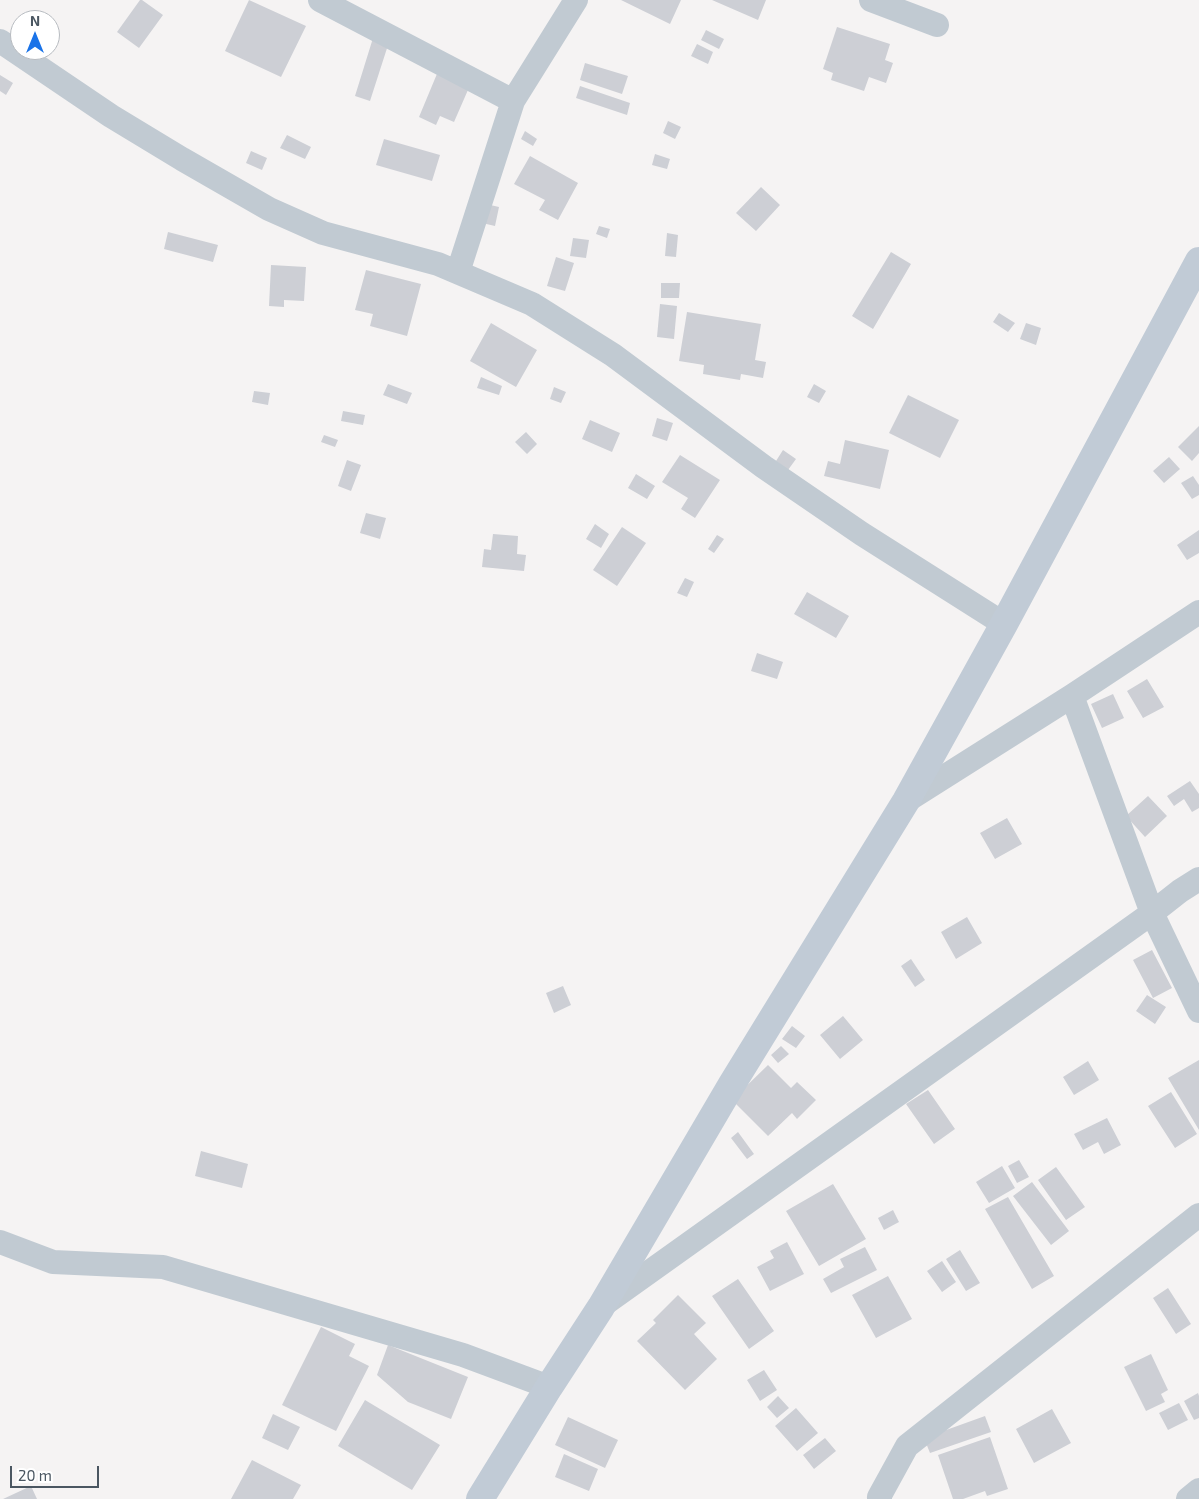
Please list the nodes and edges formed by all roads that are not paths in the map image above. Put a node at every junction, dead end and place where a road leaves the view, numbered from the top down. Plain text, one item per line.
1 (320, 0) edge
2 (576, 0) edge
3 (872, 0) edge
4 (937, 24) dead end
5 (0, 41) edge
6 (513, 101) junction
7 (1199, 261) edge
8 (458, 272) junction
9 (1199, 612) edge
10 (1004, 624) junction
11 (1072, 696) junction
12 (906, 801) junction
13 (1199, 879) edge
14 (1152, 913) junction
15 (1199, 1011) edge
16 (1199, 1215) edge
17 (0, 1242) edge
18 (601, 1307) junction
19 (549, 1387) junction
20 (1199, 1490) edge
21 (480, 1499) edge
22 (880, 1499) edge
23 (1188, 1499) edge

1 - 6 street
2 - 6 street
3 - 4 street
5 - 8 street
6 - 8 street
7 - 10 street
8 - 10 street
9 - 11 street
10 - 12 street
11 - 12 street
11 - 14 street
12 - 18 street
13 - 14 street
14 - 15 street
14 - 18 street
16 - 22 street
17 - 19 street
18 - 19 street
19 - 21 street
20 - 23 street

